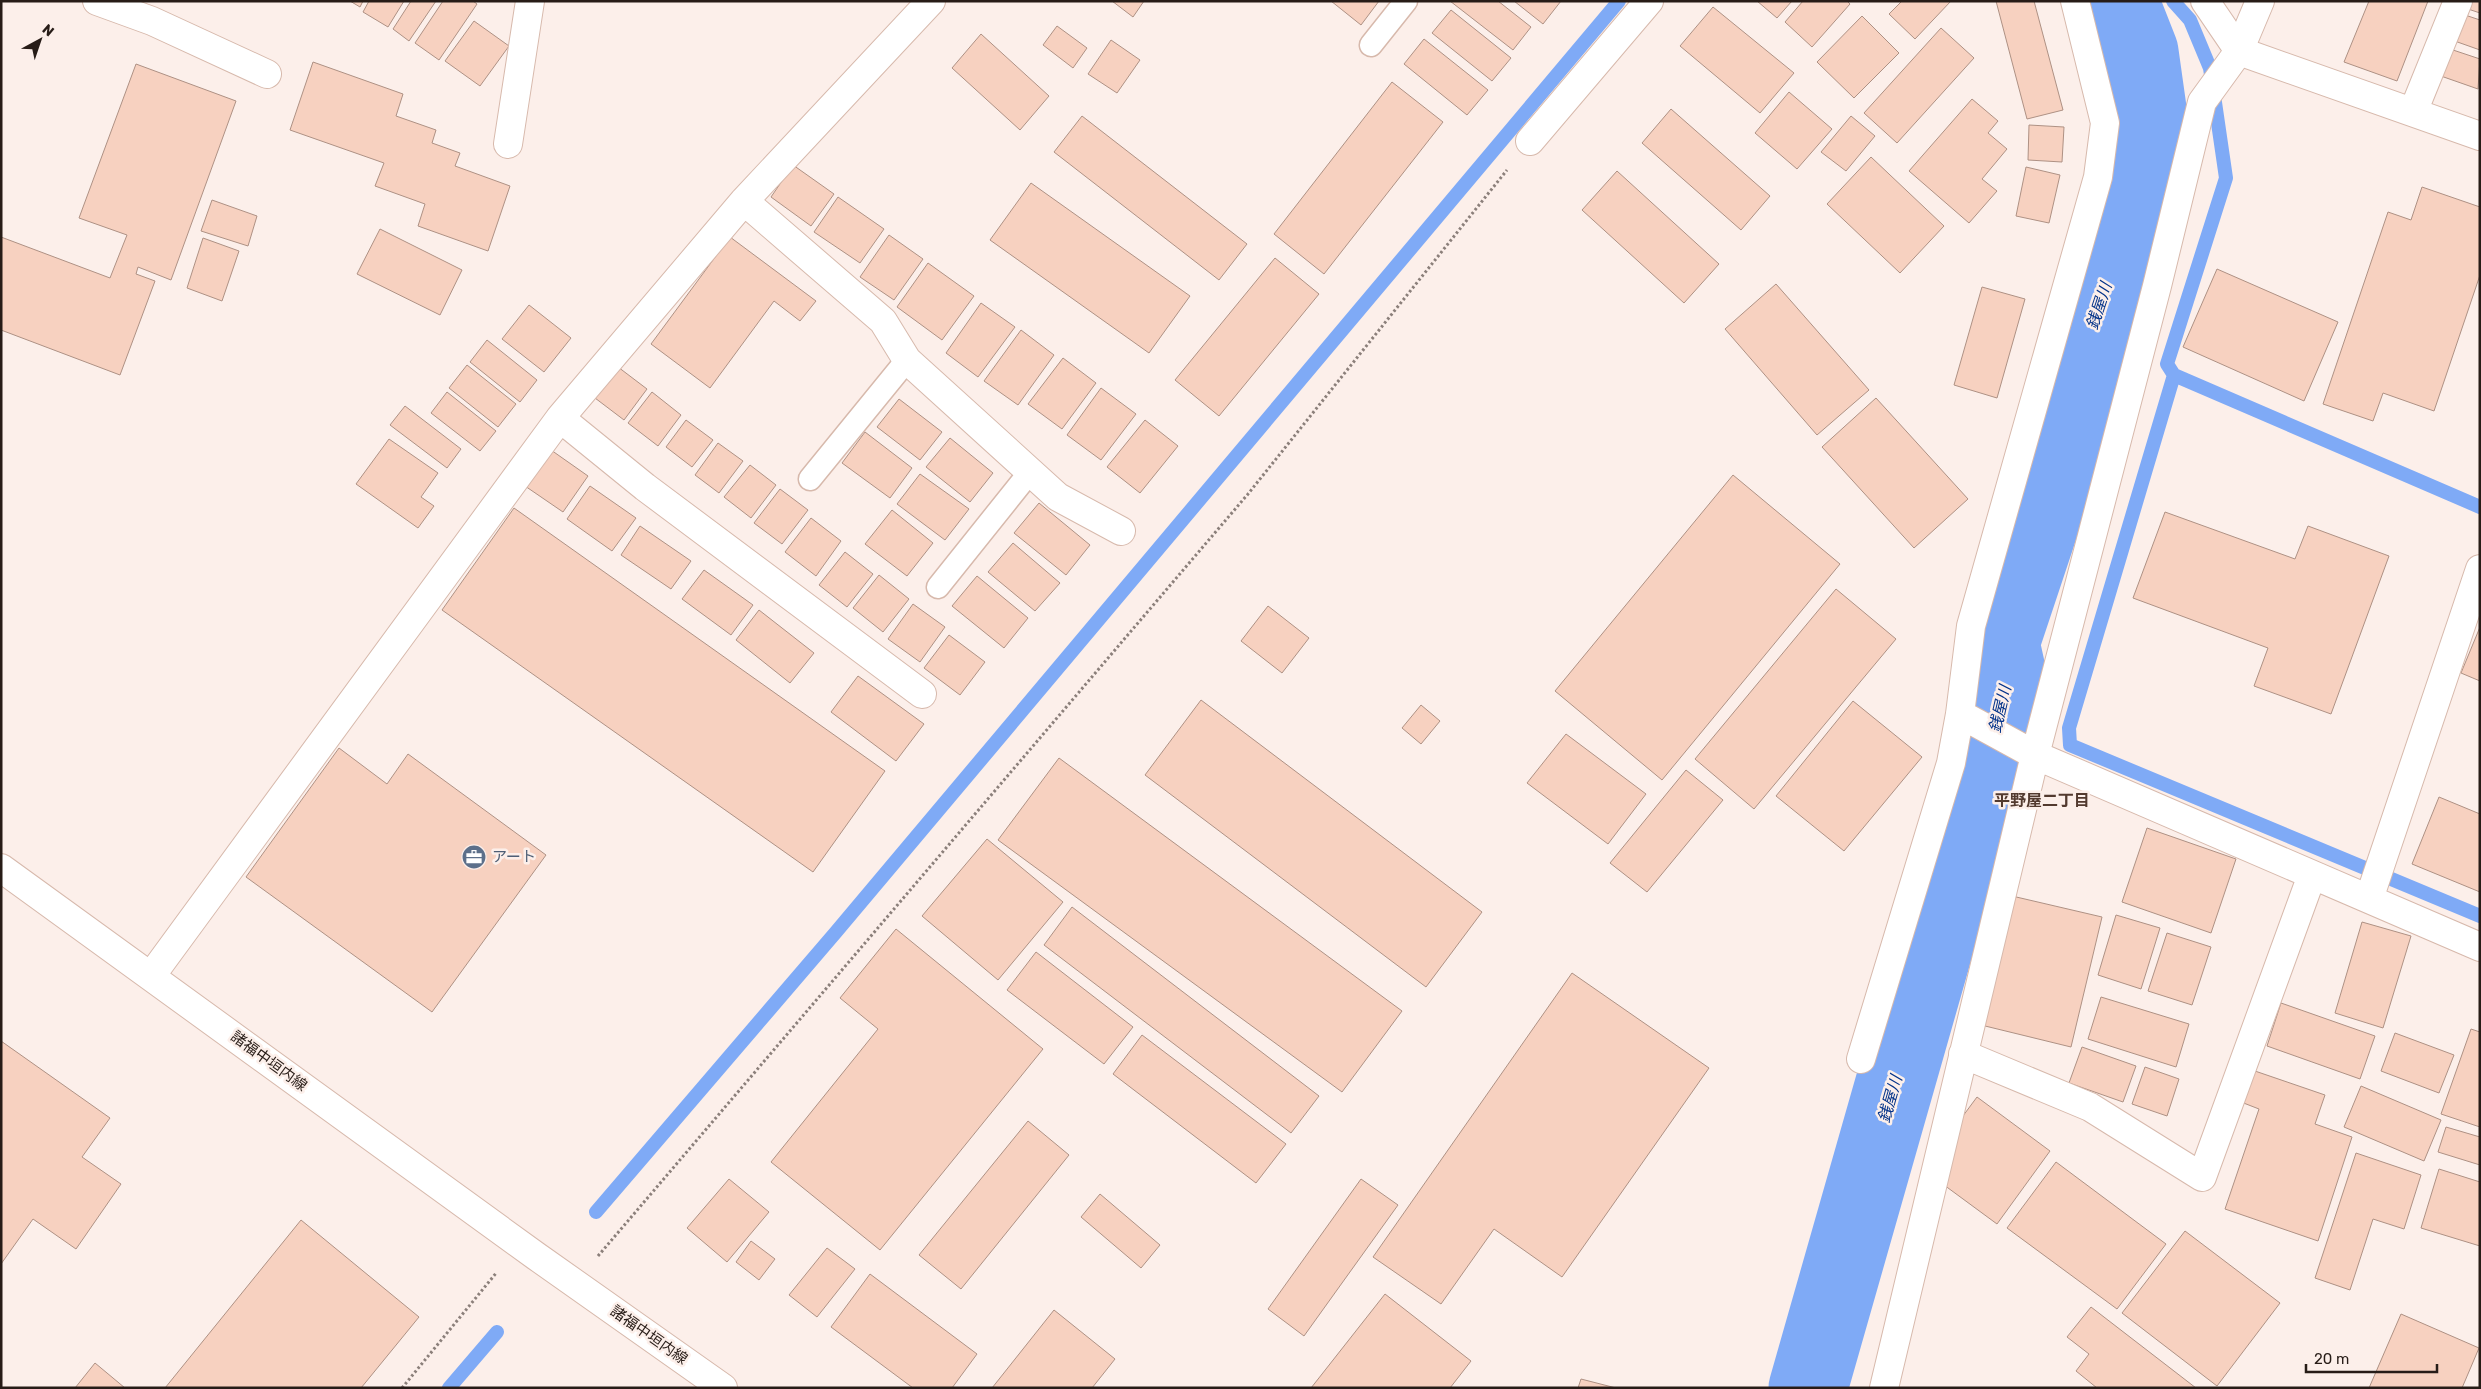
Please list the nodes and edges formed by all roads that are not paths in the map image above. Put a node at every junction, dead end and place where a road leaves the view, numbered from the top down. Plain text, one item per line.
1 (97, 1) edge
2 (530, 1) edge
3 (932, 1) edge
4 (1406, 1) edge
5 (1649, 1) edge
6 (2075, 1) edge
7 (2205, 1) edge
8 (2260, 1) edge
9 (2458, 1) edge
10 (1371, 45) dead end
11 (2239, 50) junction
12 (267, 74) dead end
13 (2413, 112) junction
14 (2480, 136) edge
15 (1530, 141) road end
16 (508, 144) dead end
17 (744, 201) junction
18 (907, 360) junction
19 (560, 418) junction
20 (1030, 472) junction
21 (810, 479) dead end
22 (1121, 531) dead end
23 (2480, 569) edge
24 (938, 587) dead end
25 (922, 694) dead end
26 (1960, 714) junction
27 (2035, 755) junction
28 (1, 868) edge
29 (2312, 875) junction
30 (2375, 882) junction
31 (2480, 947) edge
32 (151, 976) junction
33 (1963, 1054) junction
34 (1861, 1059) dead end
35 (723, 1388) edge
36 (1884, 1388) edge

1 - 12 street
2 - 16 street
3 - 17 street
4 - 10 lane
5 - 15 street
6 - 26 street
7 - 11 street
8 - 11 street
9 - 13 street
11 - 13 street
11 - 27 street
13 - 14 street
17 - 18 street
17 - 19 street
18 - 20 street
18 - 21 lane
19 - 25 street
19 - 32 street
20 - 22 street
20 - 24 lane
23 - 30 street
26 - 27 street
26 - 34 street
27 - 29 street
27 - 33 street
28 - 32 street, 諸福中垣内線
29 - 30 street
29 - 33 street
30 - 31 street
32 - 35 street, 諸福中垣内線
33 - 36 street

